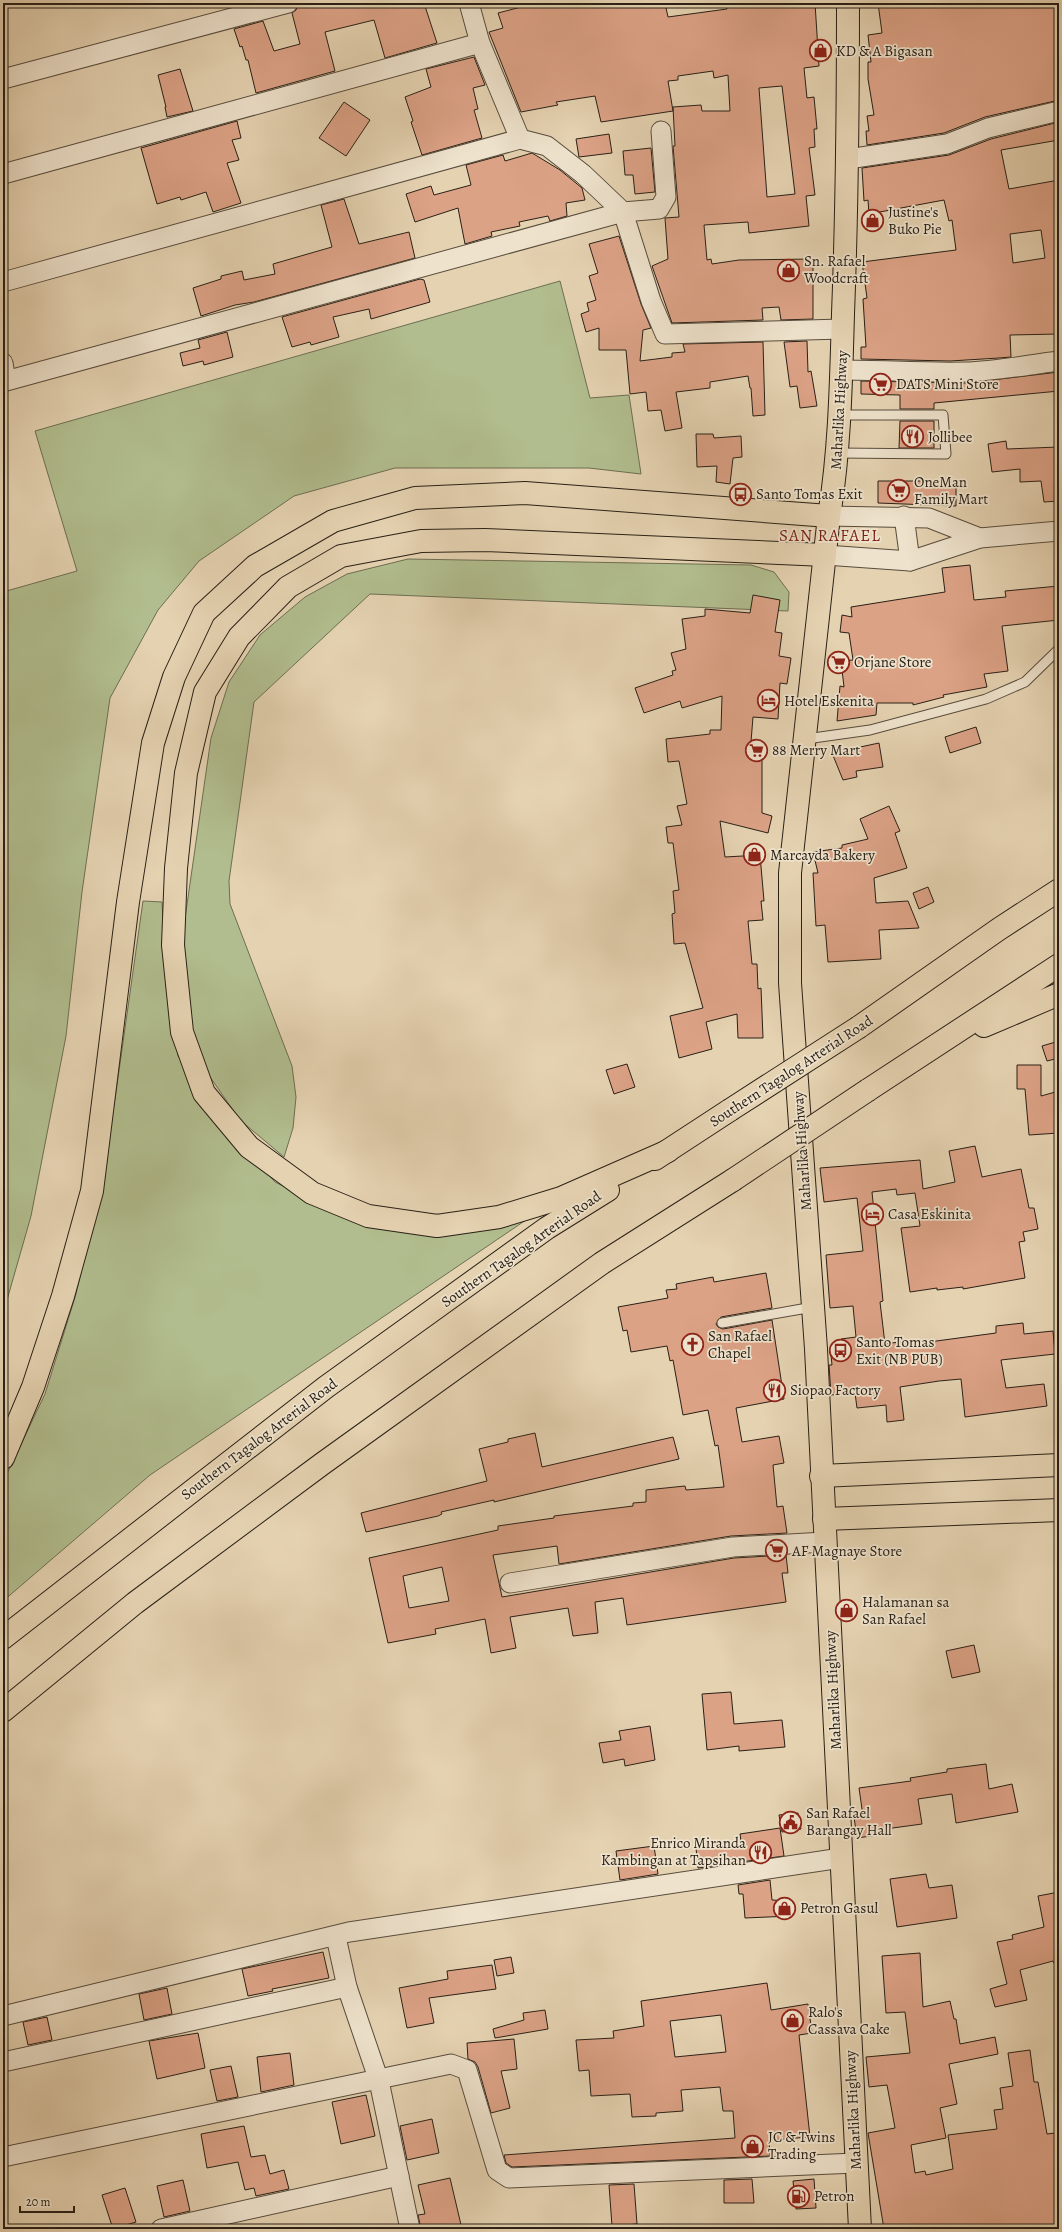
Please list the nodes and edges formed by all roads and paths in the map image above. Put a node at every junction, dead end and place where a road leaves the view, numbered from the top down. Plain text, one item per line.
1 (288, 3) edge
2 (469, 3) edge
3 (848, 3) edge
4 (480, 43) junction
5 (3, 79) edge
6 (1059, 111) edge
7 (661, 131) dead end
8 (520, 139) junction
9 (848, 159) junction
10 (3, 174) edge
11 (623, 212) junction
12 (3, 282) edge
13 (842, 329) junction
14 (1059, 361) edge
15 (3, 363) edge
16 (842, 370) junction
17 (840, 415) junction
18 (837, 453) junction
19 (829, 516) junction
20 (904, 516) junction
21 (1059, 531) edge
22 (980, 538) junction
23 (826, 555) junction
24 (910, 561) junction
25 (1059, 649) edge
26 (806, 739) junction
27 (1059, 890) edge
28 (1059, 965) edge
29 (1059, 994) edge
30 (928, 1050) junction
31 (668, 1151) junction
32 (813, 1308) junction
33 (722, 1323) dead end
34 (3, 1458) edge
35 (1059, 1465) edge
36 (821, 1476) junction
37 (1059, 1510) edge
38 (824, 1519) junction
39 (825, 1542) junction
40 (510, 1583) dead end
41 (3, 1638) edge
42 (3, 1711) edge
43 (842, 1858) junction
44 (338, 1946) dead end
45 (347, 1987) junction
46 (3, 2016) edge
47 (3, 2062) edge
48 (379, 2080) junction
49 (3, 2157) edge
50 (856, 2163) junction
51 (399, 2176) junction
52 (161, 2229) edge
53 (410, 2229) edge
54 (860, 2229) edge

1 - 5 street
2 - 4 street
3 - 9 highway, Maharlika Highway
4 - 8 street
4 - 10 street
6 - 9 street
7 - 11 street
8 - 11 street
8 - 12 street
9 - 13 highway, Maharlika Highway
11 - 13 street
11 - 15 street
13 - 16 highway, Maharlika Highway
14 - 16 street
16 - 17 highway, Maharlika Highway
17 - 18 highway, Maharlika Highway
17 - 18 lane
18 - 19 highway, Maharlika Highway
19 - 20 street
19 - 23 highway, Maharlika Highway
19 - 34 highway
20 - 22 street
20 - 24 street
21 - 22 street
22 - 24 street
23 - 24 street
23 - 26 highway, Maharlika Highway
23 - 31 highway
25 - 26 lane
26 - 32 highway, Maharlika Highway
27 - 31 highway, Southern Tagalog Arterial Road, bridge
28 - 30 highway
29 - 30 highway
30 - 42 highway, bridge
31 - 41 highway, Southern Tagalog Arterial Road
32 - 33 lane
32 - 36 highway, Maharlika Highway
35 - 36 highway
36 - 38 highway, Maharlika Highway
37 - 38 highway
38 - 39 highway, Maharlika Highway
39 - 40 street
39 - 43 highway, Maharlika Highway
43 - 46 street
43 - 50 highway, Maharlika Highway
44 - 45 street
45 - 47 street
45 - 48 street
48 - 49 street
48 - 50 street
48 - 51 street
50 - 54 highway, Maharlika Highway
51 - 52 street
51 - 53 street

